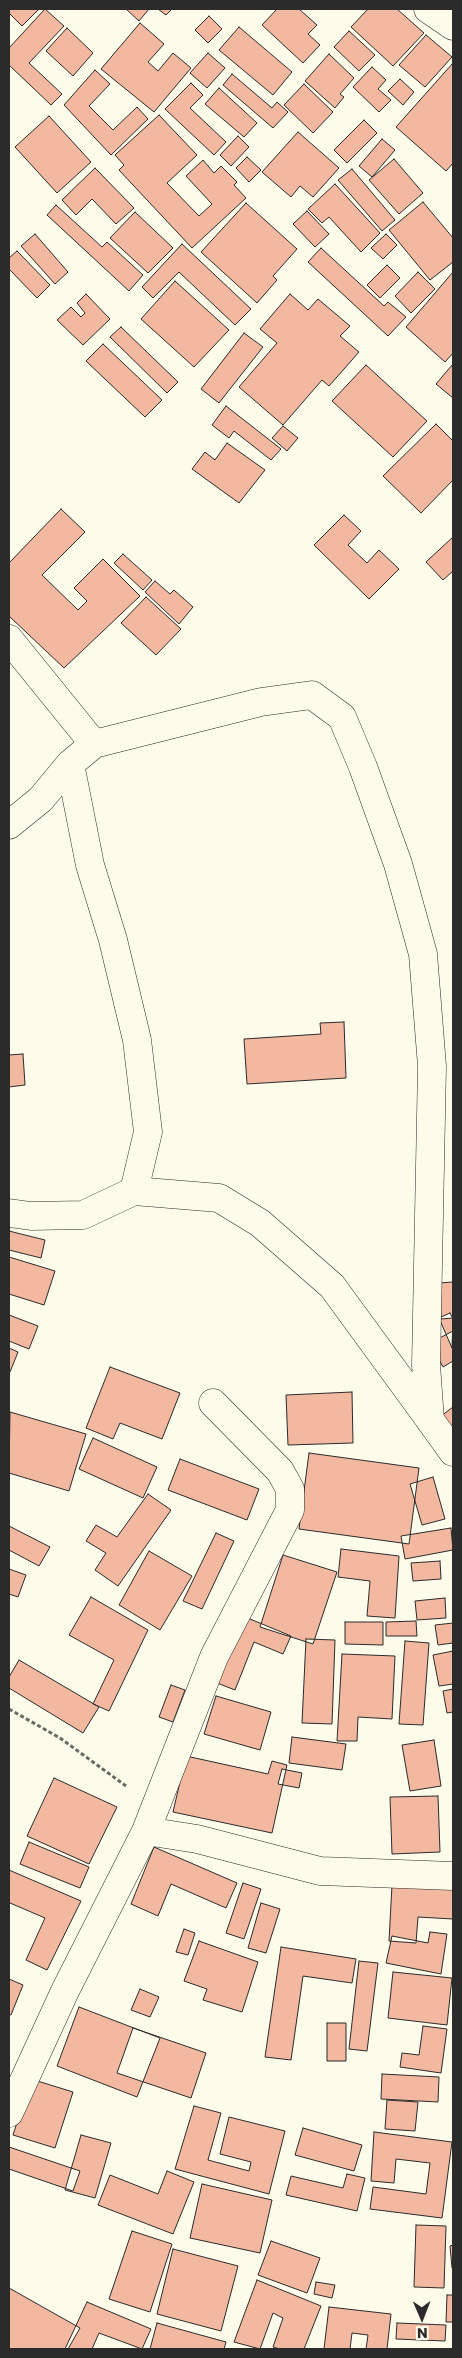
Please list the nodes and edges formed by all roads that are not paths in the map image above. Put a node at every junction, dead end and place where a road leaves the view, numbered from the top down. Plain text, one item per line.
1 (428, 9) edge
2 (453, 26) edge
3 (9, 638) edge
4 (94, 744) junction
5 (70, 764) junction
6 (9, 825) edge
7 (134, 1191) junction
8 (9, 1214) edge
9 (213, 1403) dead end
10 (430, 1420) junction
11 (453, 1452) edge
12 (151, 1819) junction
13 (453, 1876) edge
14 (9, 2113) edge

1 - 2 street
3 - 4 street
4 - 5 street
4 - 10 street
5 - 6 street
5 - 7 street
7 - 8 street
7 - 10 street
9 - 12 street
10 - 11 street
12 - 13 street
12 - 14 street

